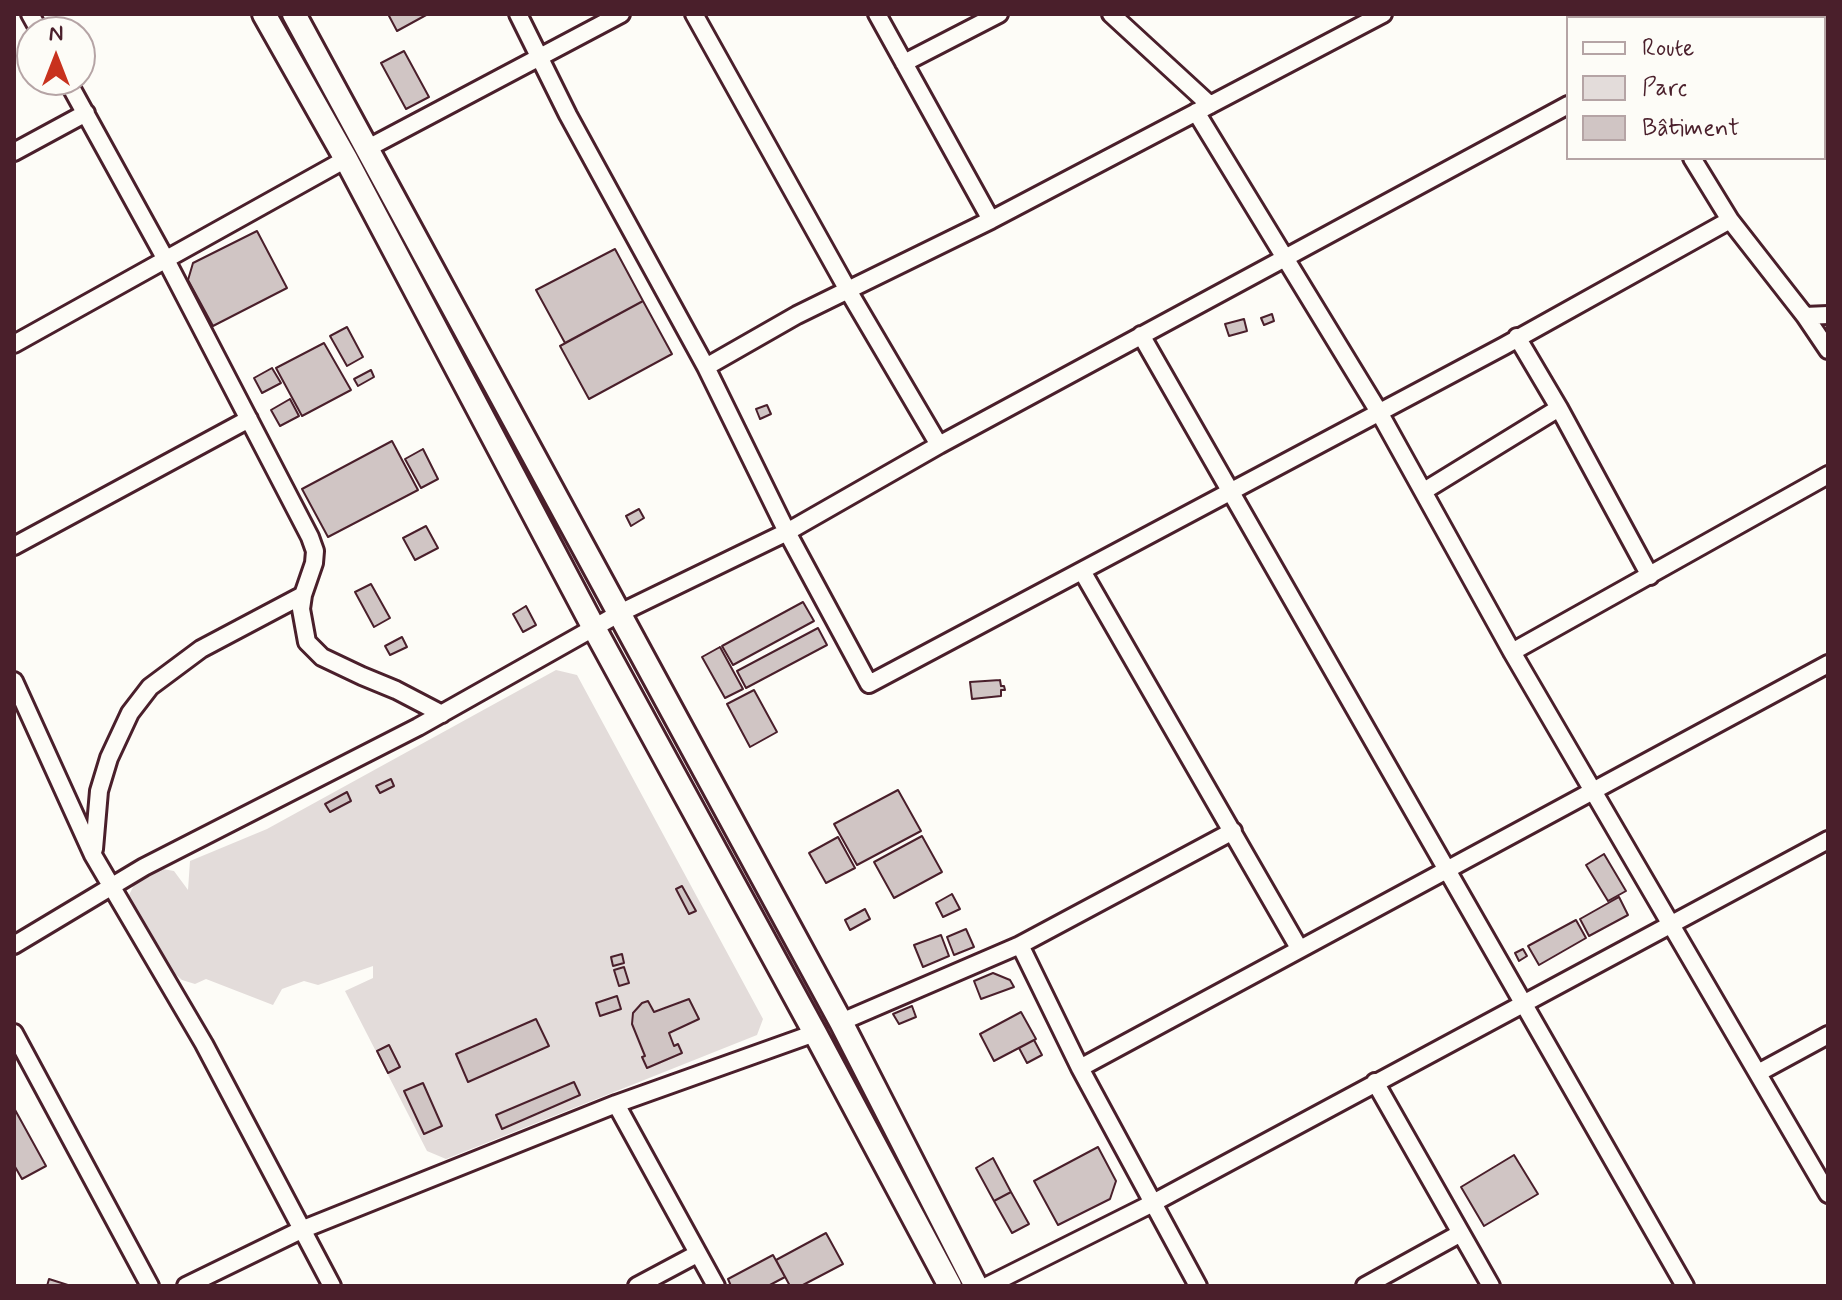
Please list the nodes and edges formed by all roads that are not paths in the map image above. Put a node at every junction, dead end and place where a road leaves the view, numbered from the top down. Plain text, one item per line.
1 (264, 14) edge
2 (294, 14) edge
3 (518, 14) edge
4 (621, 14) edge
5 (694, 14) edge
6 (877, 14) edge
7 (999, 14) edge
8 (1111, 14) edge
9 (1383, 14) edge
10 (1359, 19) edge
11 (540, 58) junction
12 (904, 63) junction
13 (76, 96) edge
14 (1566, 106) edge
15 (1203, 109) junction
16 (86, 113) junction
17 (368, 148) junction
18 (14, 152) edge
19 (346, 159) junction
20 (1693, 160) edge
21 (991, 220) junction
22 (1730, 220) junction
23 (165, 258) junction
24 (1284, 258) junction
25 (849, 292) junction
26 (1828, 315) edge
27 (1805, 316) junction
28 (1141, 335) junction
29 (1517, 337) junction
30 (14, 344) edge
31 (1828, 350) edge
32 (706, 367) junction
33 (1559, 408) junction
34 (1379, 412) junction
35 (249, 419) junction
36 (939, 445) junction
37 (1828, 475) edge
38 (1424, 491) junction
39 (1230, 492) junction
40 (787, 532) junction
41 (14, 546) edge
42 (1082, 571) junction
43 (1650, 576) junction
44 (303, 595) junction
45 (620, 613) junction
46 (594, 628) junction
47 (1512, 652) junction
48 (1828, 664) edge
49 (14, 681) edge
50 (442, 714) junction
51 (1593, 791) junction
52 (1233, 831) junction
53 (1828, 840) edge
54 (93, 855) junction
55 (1446, 869) junction
56 (112, 885) junction
57 (1671, 924) junction
58 (14, 945) edge
59 (1020, 945) junction
60 (1299, 948) junction
61 (1523, 1004) junction
62 (841, 1022) junction
63 (14, 1033) edge
64 (815, 1033) junction
65 (1828, 1035) edge
66 (1080, 1068) junction
67 (1758, 1073) junction
68 (1375, 1082) junction
69 (616, 1104) junction
70 (1828, 1194) edge
71 (1153, 1203) junction
72 (301, 1230) junction
73 (1461, 1233) junction
74 (697, 1254) junction
75 (1383, 1282) edge
76 (150, 1286) edge
77 (186, 1286) edge
78 (332, 1286) edge
79 (637, 1286) edge
80 (716, 1286) edge
81 (950, 1286) edge
82 (976, 1286) edge
83 (987, 1286) edge
84 (1198, 1286) edge
85 (1365, 1286) edge
86 (1491, 1286) edge
87 (1685, 1286) edge

1 - 19 street
2 - 17 street
3 - 11 street
4 - 11 street
5 - 25 street
6 - 12 street
7 - 12 street
8 - 15 street
9 - 10 street
10 - 15 street
11 - 17 street
11 - 32 street
12 - 21 street
13 - 16 street
14 - 24 street
15 - 21 street
15 - 24 street
16 - 18 street
16 - 23 street
17 - 45 street
19 - 23 street
19 - 46 street
20 - 22 street
21 - 25 street
22 - 27 street
22 - 29 street
23 - 30 street
23 - 35 street
24 - 28 street
24 - 34 street
25 - 32 street
25 - 36 street
26 - 27 street
27 - 31 street
28 - 36 street
28 - 39 street
29 - 33 street
29 - 34 street
32 - 40 street
33 - 38 street
33 - 43 street
34 - 38 street
34 - 39 street
35 - 41 street
35 - 44 street
36 - 40 street
37 - 43 street
38 - 47 street
39 - 42 street
39 - 55 street
40 - 42 street
40 - 45 street
42 - 52 street
43 - 47 street
44 - 50 street
44 - 54 street
45 - 46 street
45 - 62 street
46 - 50 street
46 - 64 street
47 - 51 street
48 - 51 street
49 - 54 street
50 - 56 street
51 - 55 street
51 - 57 street
52 - 59 street
52 - 60 street
53 - 57 street
54 - 56 street
55 - 60 street
55 - 61 street
56 - 58 street
56 - 72 street
57 - 61 street
57 - 67 street
59 - 62 street
59 - 66 street
60 - 66 street
61 - 68 street
61 - 87 street
62 - 82 street
63 - 76 street
64 - 69 street
64 - 81 street
65 - 67 street
66 - 71 street
67 - 70 street
68 - 71 street
68 - 73 street
69 - 72 street
69 - 74 street
71 - 83 street
71 - 84 street
72 - 77 street
72 - 78 street
73 - 75 street
73 - 86 street
74 - 79 street
74 - 80 street
75 - 85 street

